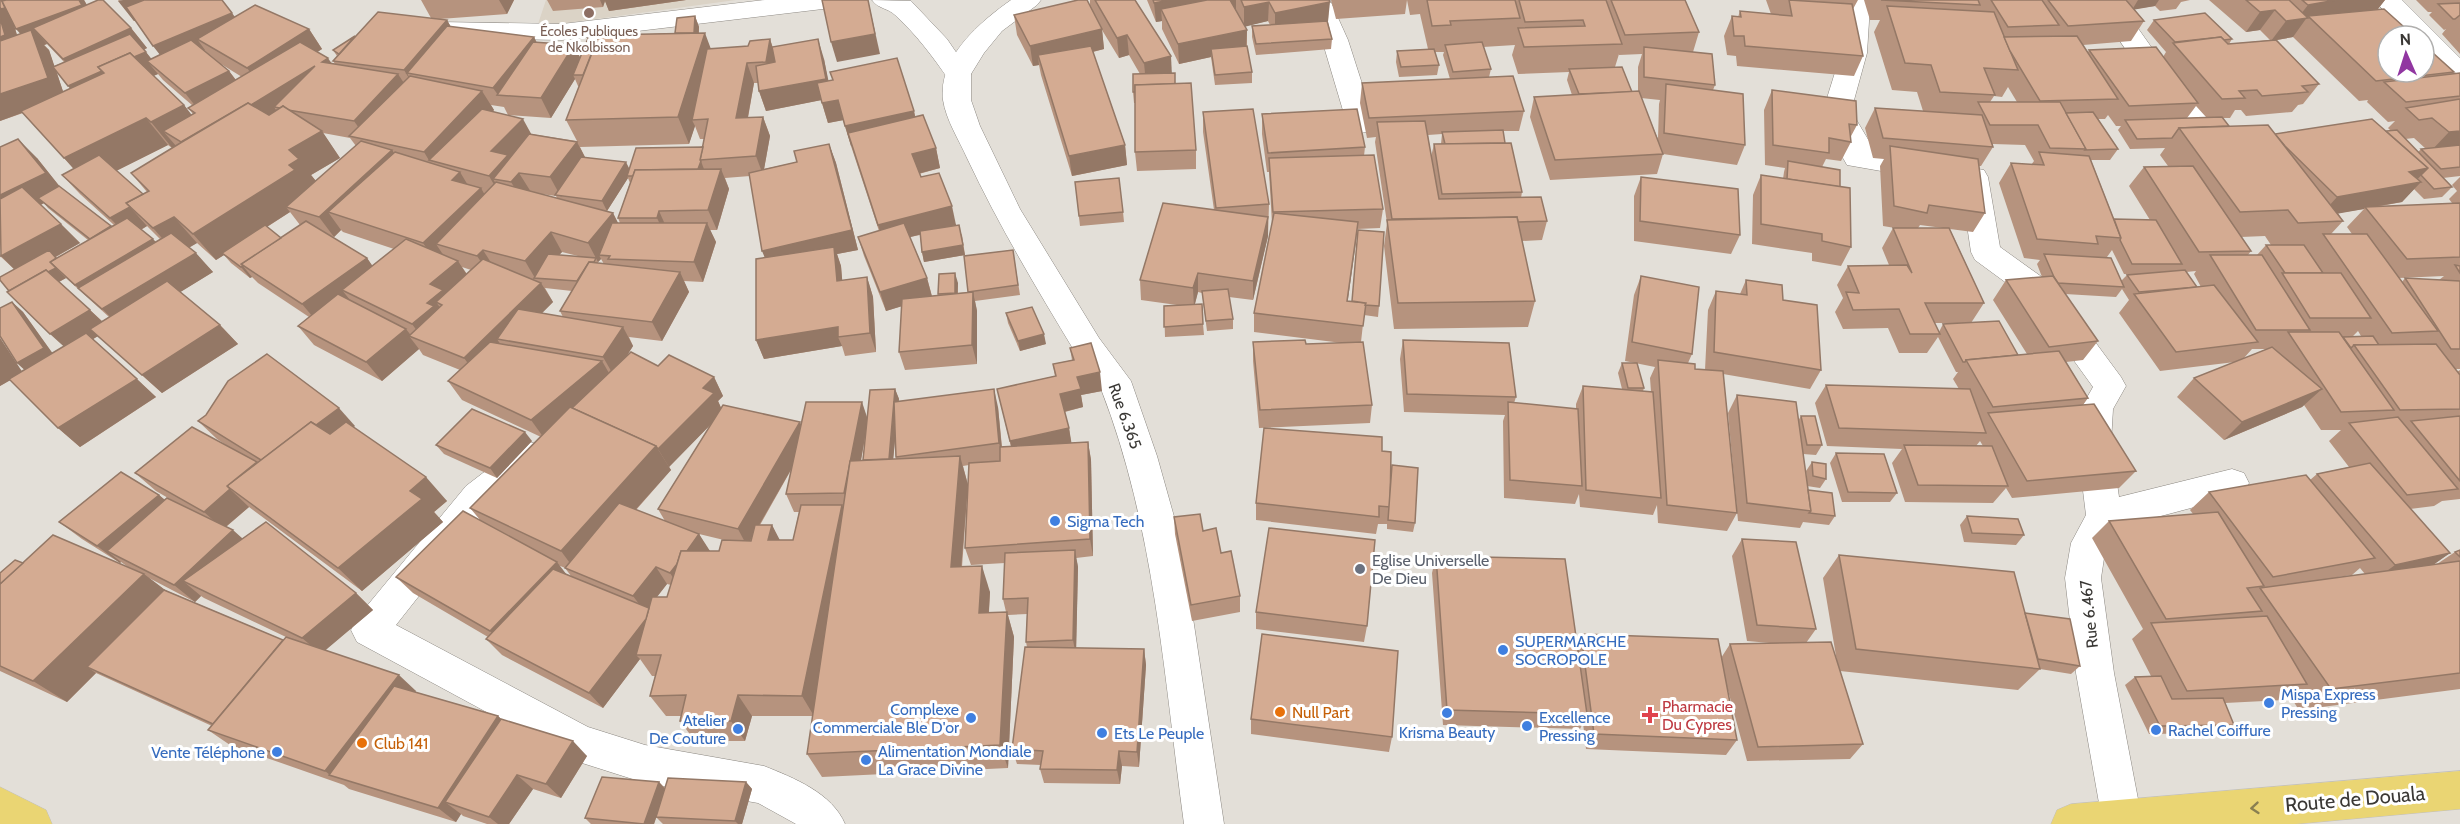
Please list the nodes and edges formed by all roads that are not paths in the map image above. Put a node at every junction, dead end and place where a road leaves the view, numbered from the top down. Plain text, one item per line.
1 (831, 0) edge
2 (1028, 0) edge
3 (1317, 0) edge
4 (1855, 0) edge
5 (2105, 0) edge
6 (2387, 0) edge
7 (881, 1) edge
8 (2410, 24) edge
9 (412, 30) edge
10 (2436, 50) edge
11 (2460, 73) edge
12 (958, 74) junction
13 (1361, 124) edge
14 (2198, 124) edge
15 (552, 440) edge
16 (2232, 483) dead end
17 (2104, 516) junction
18 (2460, 790) edge
19 (0, 807) edge
20 (2122, 820) junction
21 (32, 824) edge
22 (825, 824) edge
23 (1204, 824) edge
24 (2071, 824) edge

1 - 9 street
2 - 12 street
3 - 13 street
4 - 17 street
5 - 14 street
6 - 8 street
7 - 12 street
10 - 11 street
12 - 23 street, Rue 6.365
15 - 22 street
16 - 17 street
17 - 20 street, Rue 6.467
18 -> 20 main road, Route de Douala
19 - 21 main road
20 - 24 main road, Route de Douala

